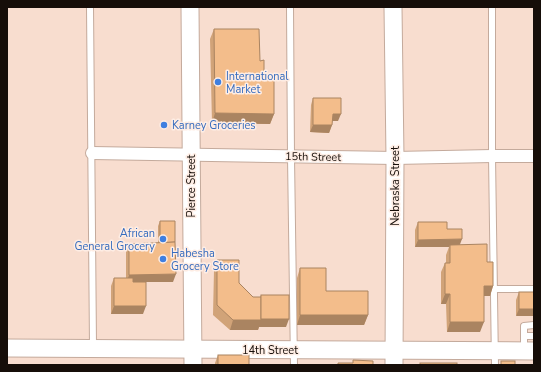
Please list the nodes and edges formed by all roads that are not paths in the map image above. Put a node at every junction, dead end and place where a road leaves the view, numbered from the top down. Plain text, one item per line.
1 (90, 7) edge
2 (190, 7) edge
3 (290, 7) edge
4 (393, 7) edge
5 (492, 7) edge
6 (92, 153) junction
7 (191, 155) junction
8 (492, 156) junction
9 (534, 156) edge
10 (291, 157) junction
11 (396, 158) junction
12 (495, 289) junction
13 (534, 289) edge
14 (534, 324) edge
15 (534, 336) edge
16 (527, 346) edge
17 (7, 348) edge
18 (93, 348) junction
19 (193, 357) edge
20 (294, 357) edge
21 (394, 358) edge
22 (495, 358) edge

1 - 6 lane
2 - 7 main road, Pierce Street
3 - 10 lane
4 - 11 main road, Nebraska Street
5 - 8 lane
6 - 7 street, 15th Street
6 - 18 lane
7 - 10 street, 15th Street
7 - 19 main road, Pierce Street
8 - 9 street, 15th Street
8 - 11 street, 15th Street
8 - 12 lane
10 - 11 street, 15th Street
10 - 20 lane
11 - 21 main road, Nebraska Street
12 - 13 lane
12 - 22 lane
14 - 16 lane
15 - 16 lane
16 - 22 main road, 14th Street
17 - 18 main road, 14th Street
18 - 19 main road, 14th Street
19 - 20 main road, 14th Street
20 - 21 main road, 14th Street
21 - 22 main road, 14th Street

